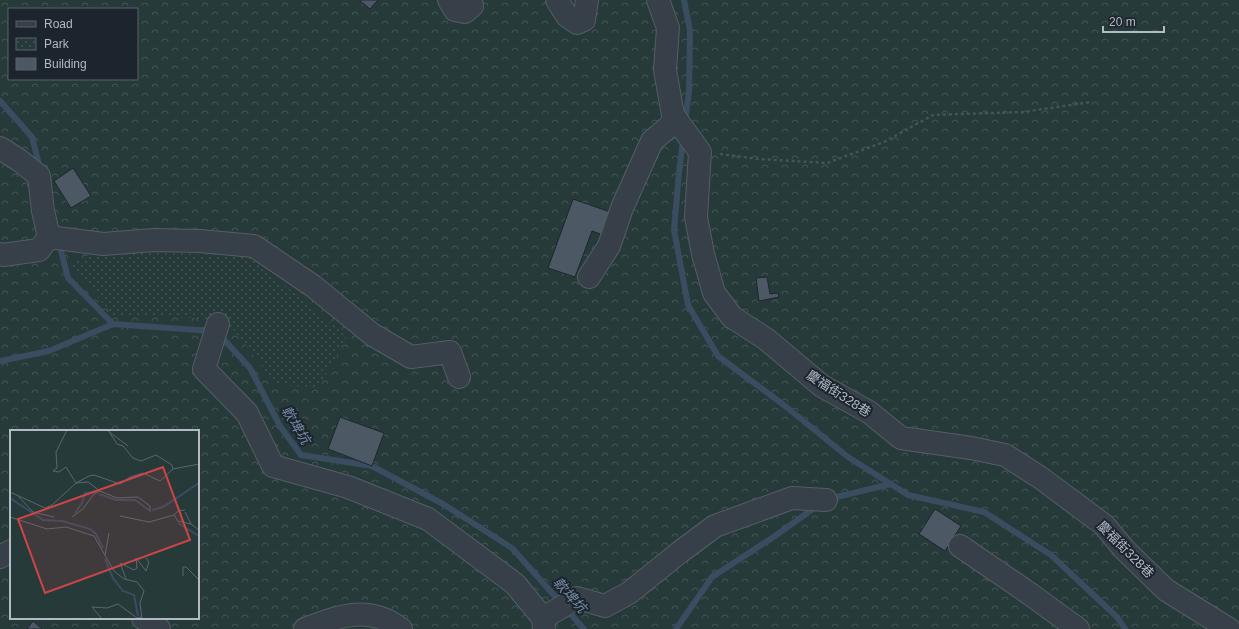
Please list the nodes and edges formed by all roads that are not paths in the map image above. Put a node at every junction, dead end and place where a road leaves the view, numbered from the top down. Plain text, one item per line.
1 (449, 0) edge
2 (471, 0) edge
3 (557, 0) edge
4 (587, 0) edge
5 (658, 0) edge
6 (677, 120) junction
7 (0, 148) edge
8 (49, 237) junction
9 (0, 254) edge
10 (589, 277) dead end
11 (218, 324) dead end
12 (459, 377) dead end
13 (826, 500) dead end
14 (960, 546) dead end
15 (10, 552) edge
16 (0, 557) edge
17 (144, 619) edge
18 (543, 623) edge
19 (159, 629) edge
20 (305, 629) edge
21 (401, 629) edge
22 (1078, 629) edge
23 (1229, 629) edge

1 - 2 street
3 - 4 street
5 - 6 street
6 - 10 street
6 - 23 street, 慶福街328巷
7 - 8 street
8 - 9 street
8 - 12 street
11 - 18 street
13 - 18 street
14 - 22 street
15 - 16 street
17 - 19 street
20 - 21 street

